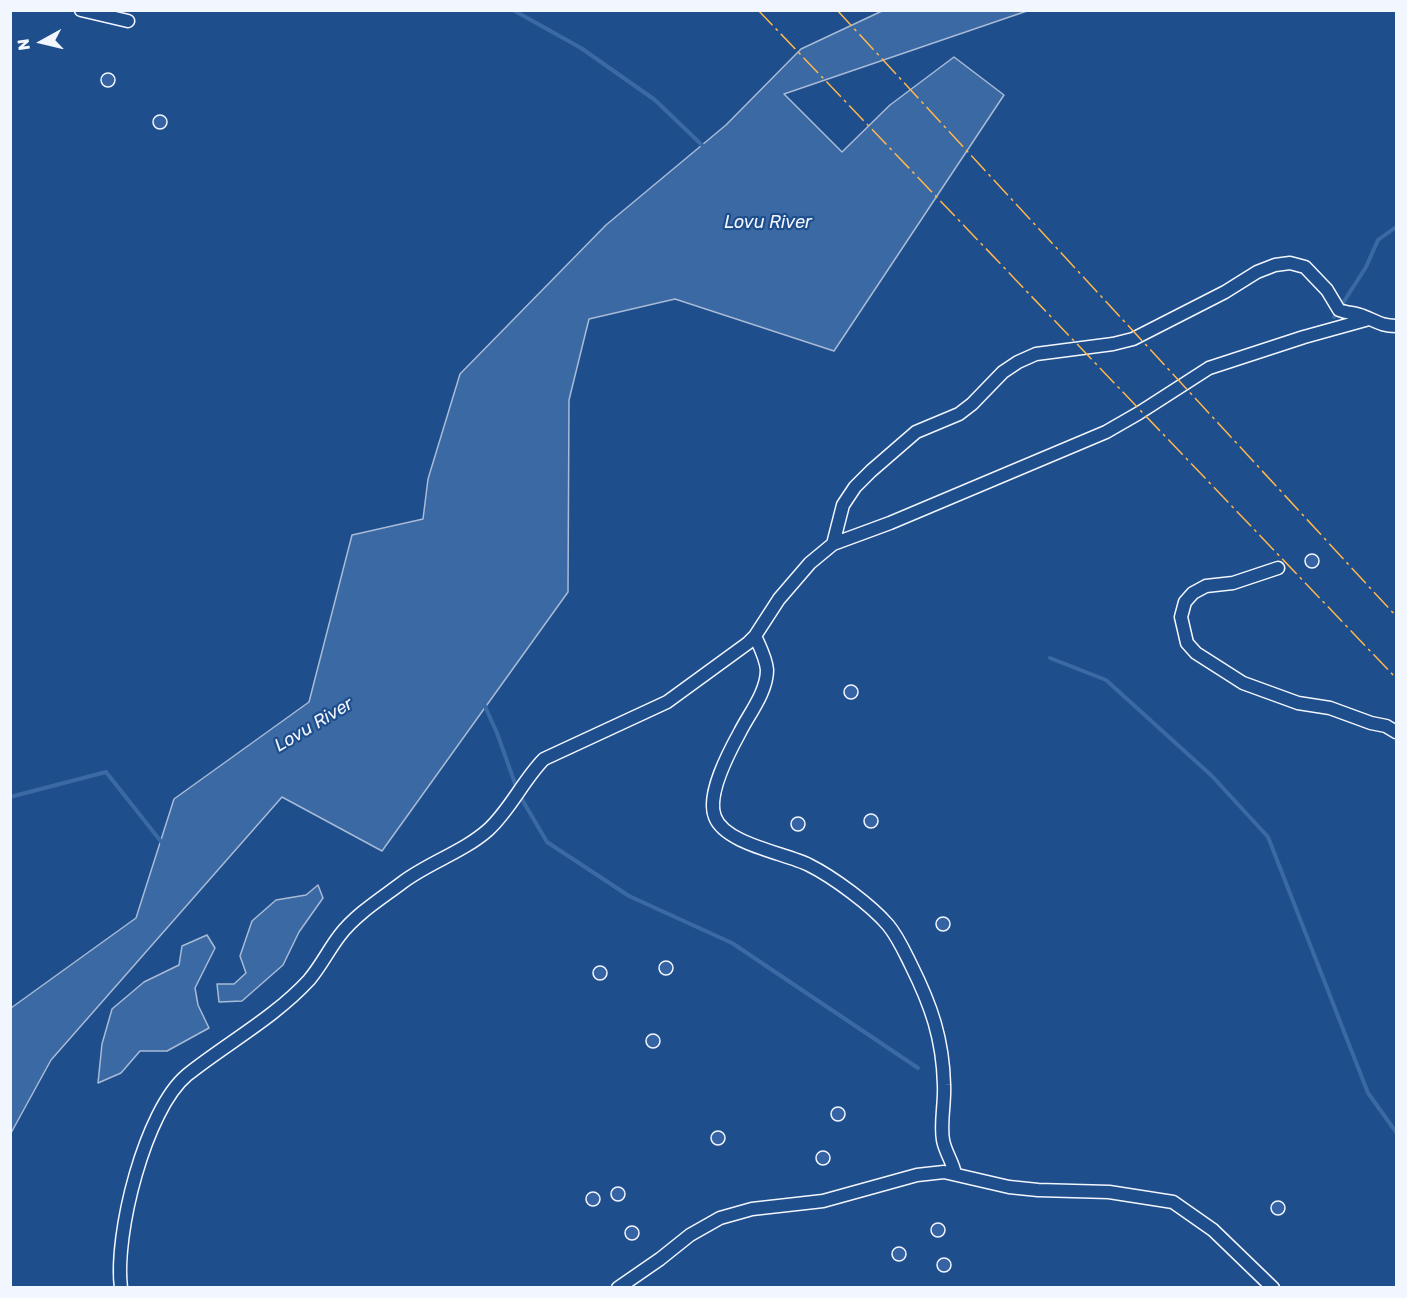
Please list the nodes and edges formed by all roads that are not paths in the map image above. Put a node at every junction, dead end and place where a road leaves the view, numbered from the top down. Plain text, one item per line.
1 (81, 10) edge
2 (128, 21) dead end
3 (1369, 319) junction
4 (1396, 326) edge
5 (833, 544) junction
6 (1278, 568) dead end
7 (755, 636) junction
8 (1396, 732) edge
9 (956, 1174) junction
10 (121, 1287) edge
11 (618, 1287) edge
12 (1273, 1287) edge

1 - 2 street
3 - 4 street
3 - 5 street
3 - 5 street
5 - 7 street
6 - 8 street
7 - 9 street
7 - 10 street
9 - 11 street
9 - 12 street

